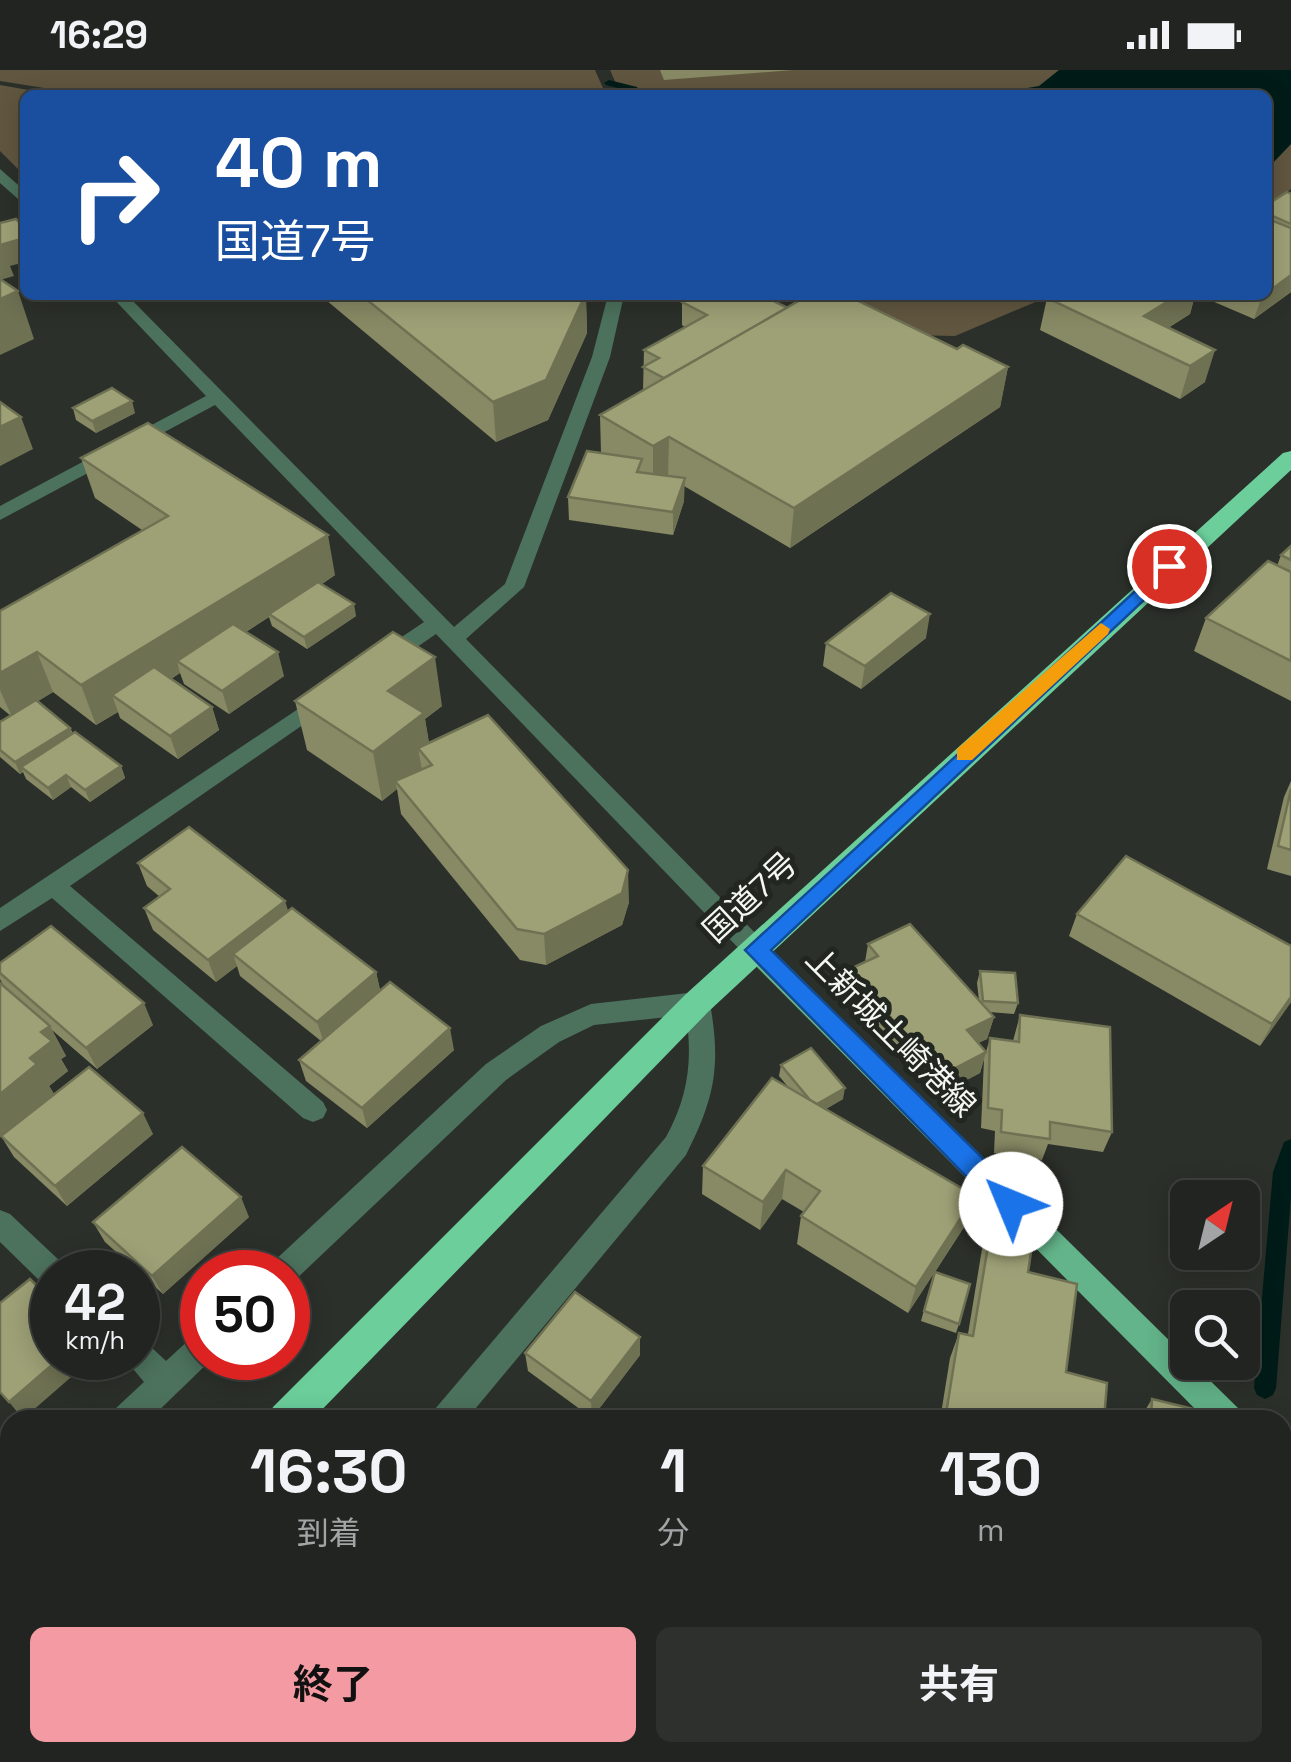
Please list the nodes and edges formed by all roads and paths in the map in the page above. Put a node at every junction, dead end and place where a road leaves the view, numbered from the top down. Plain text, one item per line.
1 (0, 174) edge
2 (20, 195) edge
3 (123, 300) edge
4 (615, 300) edge
5 (216, 397) junction
6 (1291, 458) edge
7 (0, 514) edge
8 (445, 631) junction
9 (53, 885) junction
10 (0, 921) edge
11 (756, 950) junction
12 (697, 1003) junction
13 (314, 1110) dead end
14 (0, 1223) edge
15 (306, 1250) edge
16 (30, 1252) edge
17 (180, 1369) edge
18 (160, 1376) edge
19 (166, 1382) junction
20 (137, 1410) edge
21 (296, 1410) edge
22 (454, 1410) edge
23 (1218, 1410) edge

1 - 2 street
3 - 5 street
4 - 8 street
5 - 7 street
5 - 8 street
6 - 11 highway, 国道7号
8 - 9 street
8 - 11 street
9 - 10 street
9 - 13 street
11 - 12 highway, 国道7号
11 - 23 main road, 上新城土崎港線
12 - 15 street
12 - 21 highway, 国道7号
12 - 22 street
14 - 16 street
17 - 19 street
18 - 19 street
19 - 20 street

